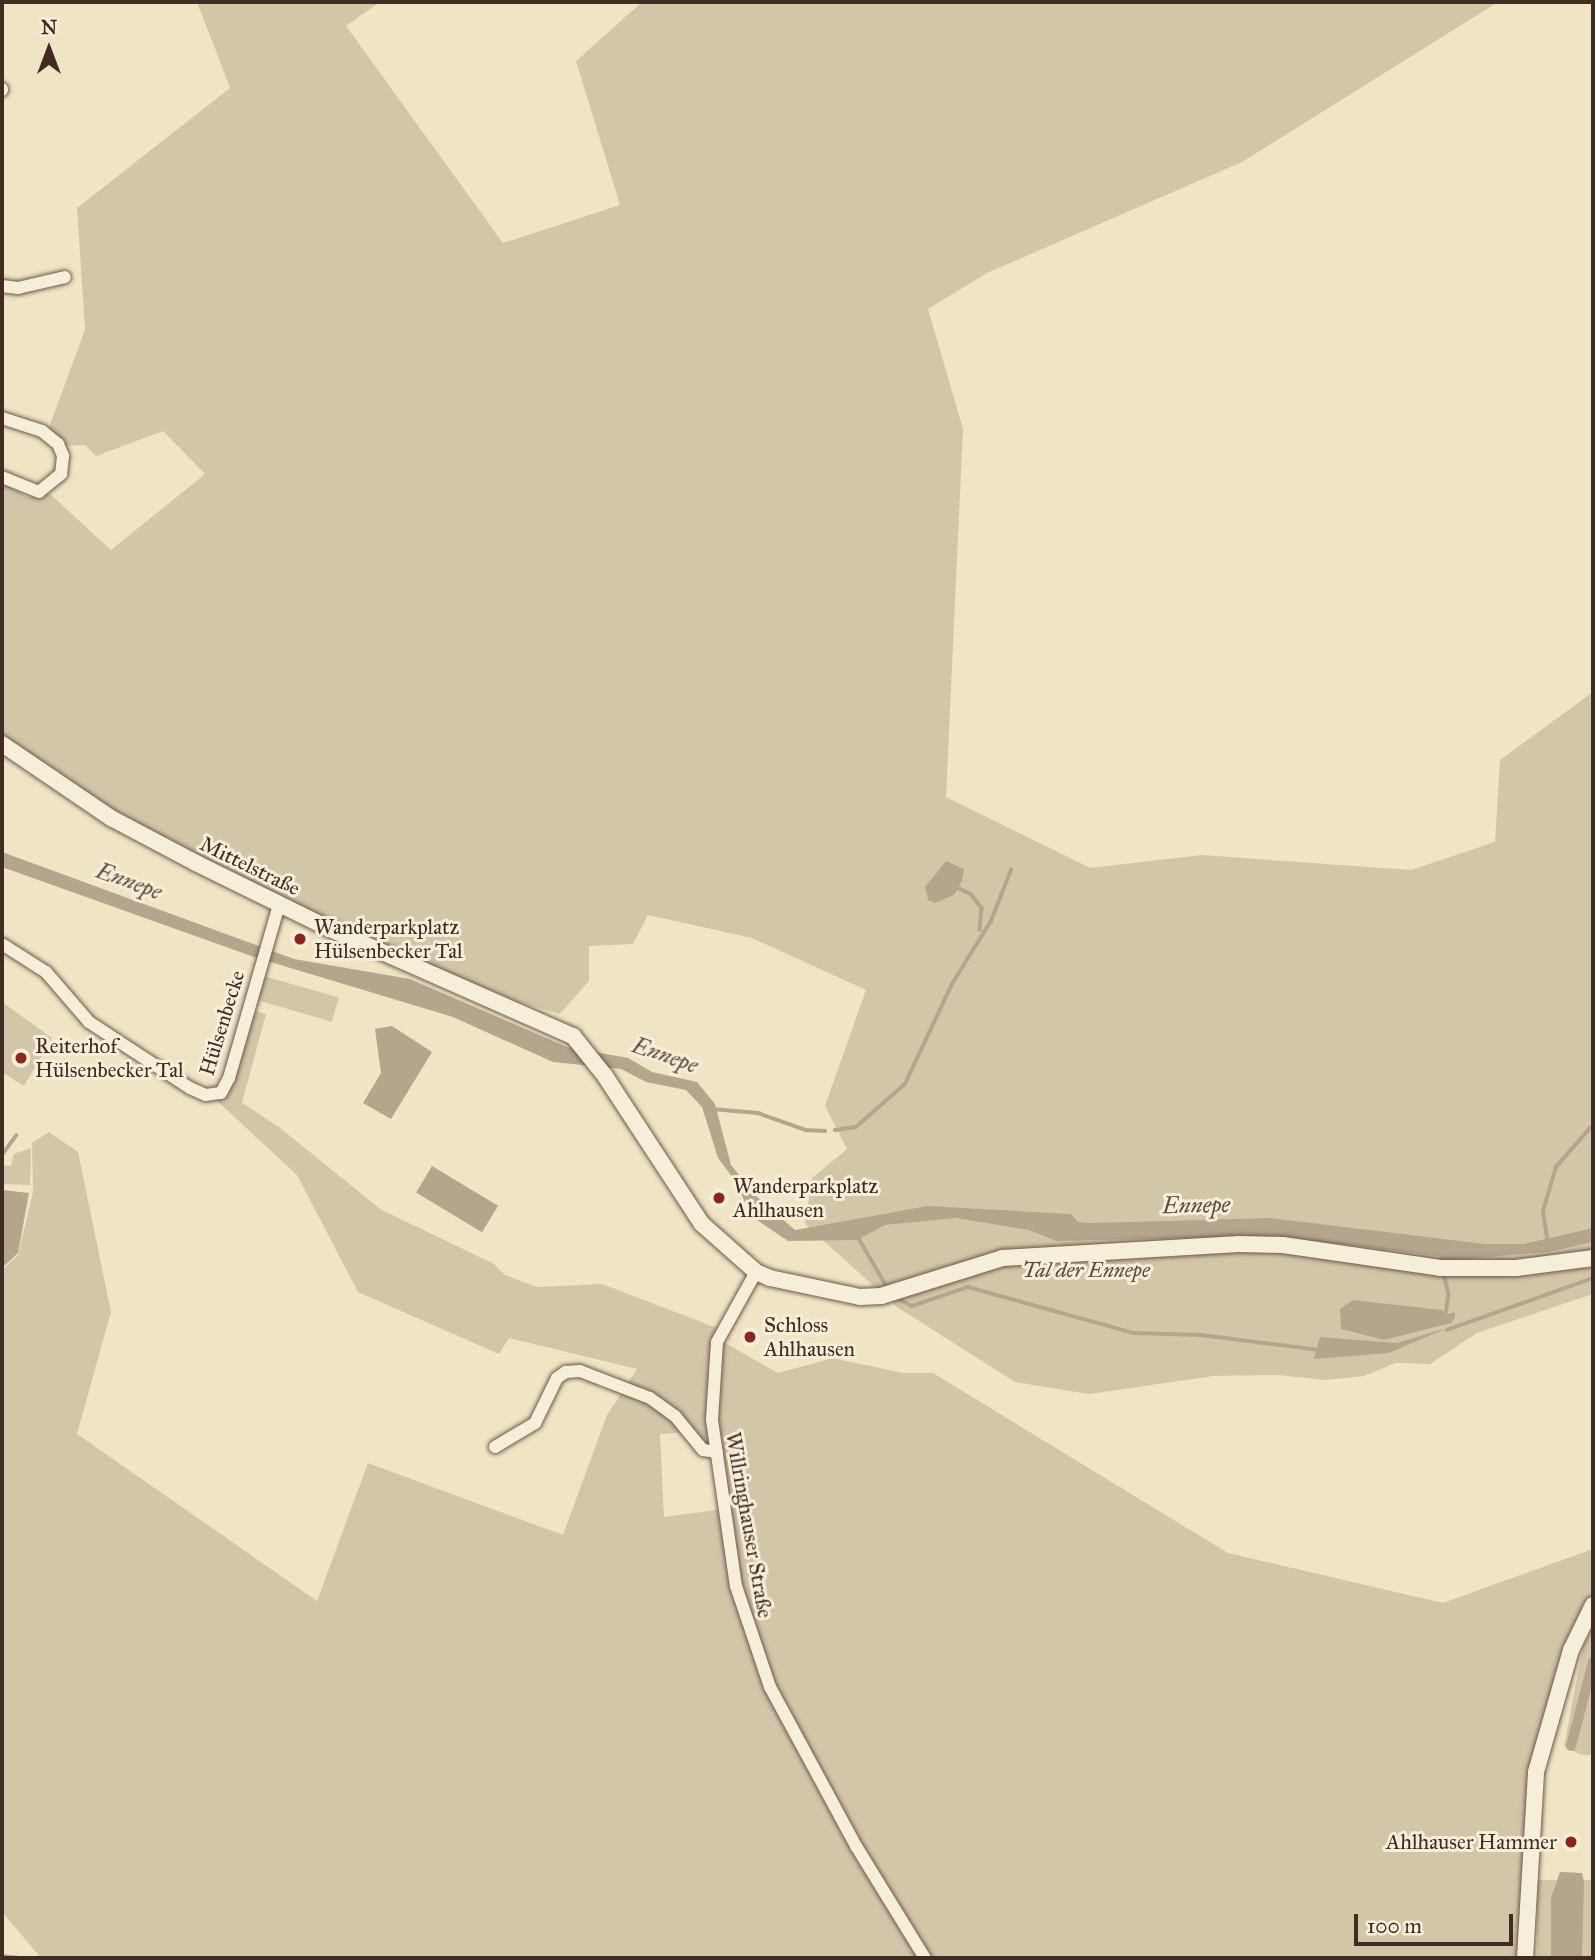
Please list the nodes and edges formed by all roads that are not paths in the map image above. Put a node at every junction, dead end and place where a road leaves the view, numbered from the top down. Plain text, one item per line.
1 (65, 277) dead end
2 (2, 286) edge
3 (2, 418) edge
4 (2, 477) edge
5 (2, 744) edge
6 (279, 905) junction
7 (2, 944) edge
8 (1593, 1258) edge
9 (756, 1272) junction
10 (495, 1447) dead end
11 (717, 1452) junction
12 (1593, 1605) edge
13 (925, 1958) edge
14 (1525, 1958) edge

1 - 2 street
3 - 4 street
5 - 6 street, Mittelstraße
6 - 7 street, Hülsenbecke
6 - 9 street, Mittelstraße
8 - 9 street
9 - 11 street, Willringhauser Straße
10 - 11 street
11 - 13 street, Willringhauser Straße
12 - 14 street

